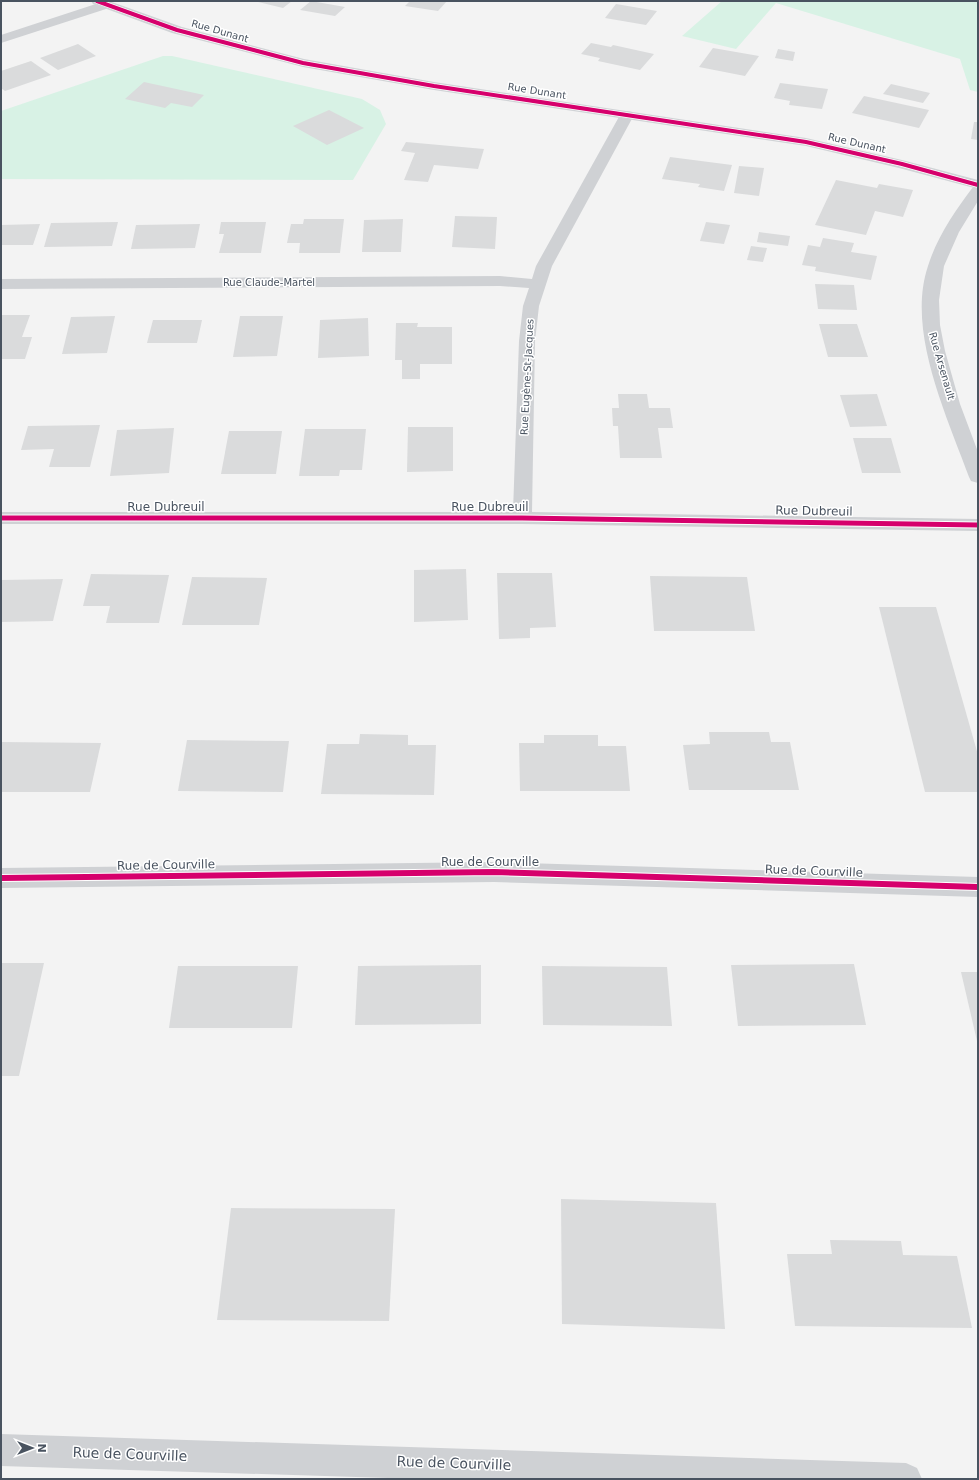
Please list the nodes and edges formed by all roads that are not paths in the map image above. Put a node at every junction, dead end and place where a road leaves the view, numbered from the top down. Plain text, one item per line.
1 (101, 3) edge
2 (1, 39) edge
3 (627, 115) junction
4 (978, 185) edge
5 (978, 190) edge
6 (1, 284) edge
7 (538, 284) junction
8 (978, 477) edge
9 (1, 518) edge
10 (522, 518) junction
11 (978, 525) edge
12 (1, 878) edge
13 (978, 888) edge
14 (1, 1450) edge
15 (404, 1470) edge
16 (906, 1479) edge

1 - 2 street
1 - 3 street, Rue Dunant
3 - 4 street, Rue Dunant
3 - 7 street, Rue Eugène-St-Jacques
5 - 8 street, Rue Arsenault
6 - 7 street, Rue Claude-Martel
7 - 10 street, Rue Eugène-St-Jacques
9 - 10 street, Rue Dubreuil
10 - 11 street, Rue Dubreuil
12 - 13 street, Rue de Courville
14 - 15 street, Rue de Courville
15 - 16 street, Rue de Courville

